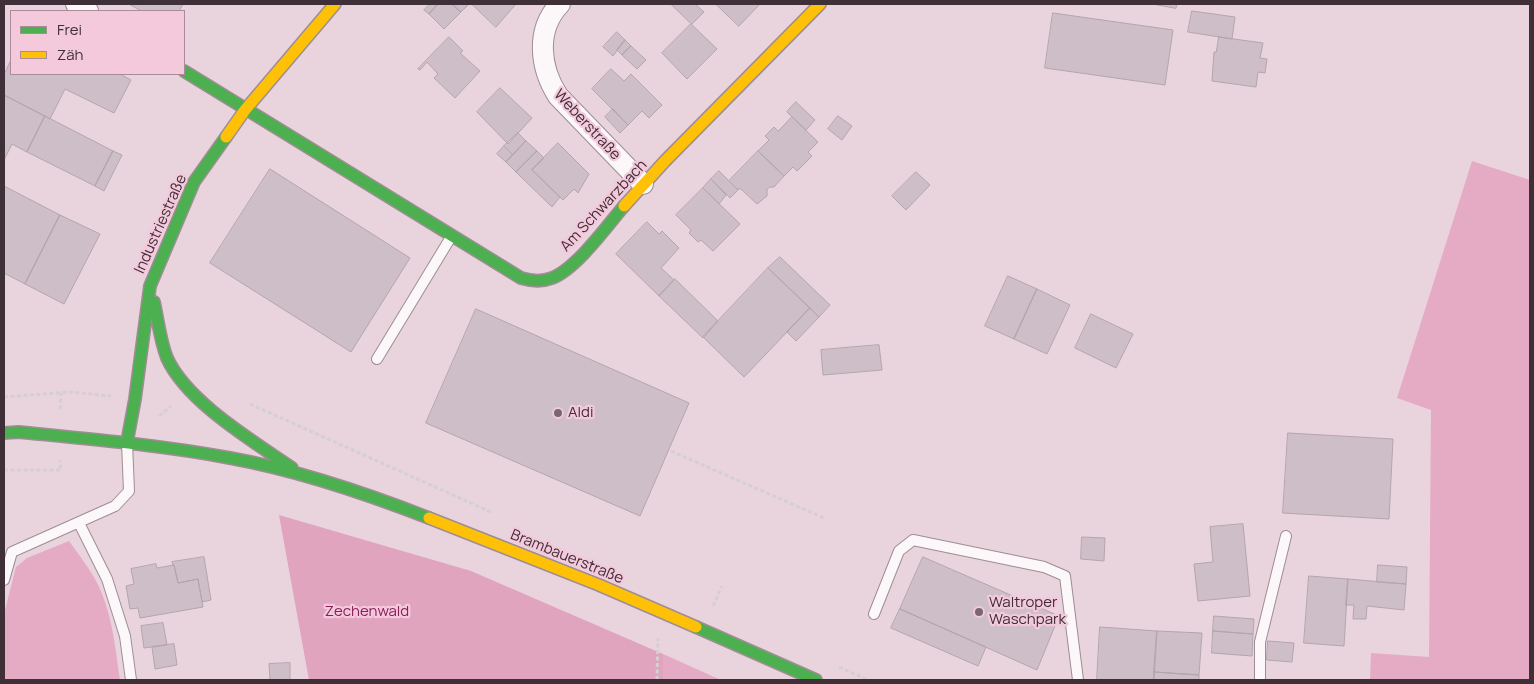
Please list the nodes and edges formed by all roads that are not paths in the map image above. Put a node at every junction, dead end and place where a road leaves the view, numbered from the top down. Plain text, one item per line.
1 (334, 4) edge
2 (560, 4) edge
3 (820, 4) edge
4 (185, 72) edge
5 (245, 110) junction
6 (643, 184) junction
7 (451, 236) junction
8 (150, 286) junction
9 (377, 359) dead end
10 (4, 433) edge
11 (127, 442) junction
12 (302, 476) junction
13 (79, 523) junction
14 (1286, 536) dead end
15 (4, 580) edge
16 (874, 614) dead end
17 (131, 680) edge
18 (816, 680) edge
19 (1078, 680) edge
20 (1260, 680) edge

1 - 5 main road, Industriestraße
2 - 6 street, Weberstraße
3 - 6 main road, Am Schwarzbach
4 - 5 main road, Am Schwarzbach
5 - 7 main road, Am Schwarzbach
5 - 8 main road, Industriestraße
6 - 7 main road, Am Schwarzbach
7 - 9 lane
8 - 11 main road, Industriestraße
8 - 12 main road, Brambauerstraße
10 - 11 main road, Brambauerstraße
11 - 12 main road, Brambauerstraße
11 - 13 lane
12 - 18 main road, Brambauerstraße
13 - 15 lane
13 - 17 lane
14 - 20 lane
16 - 19 lane

